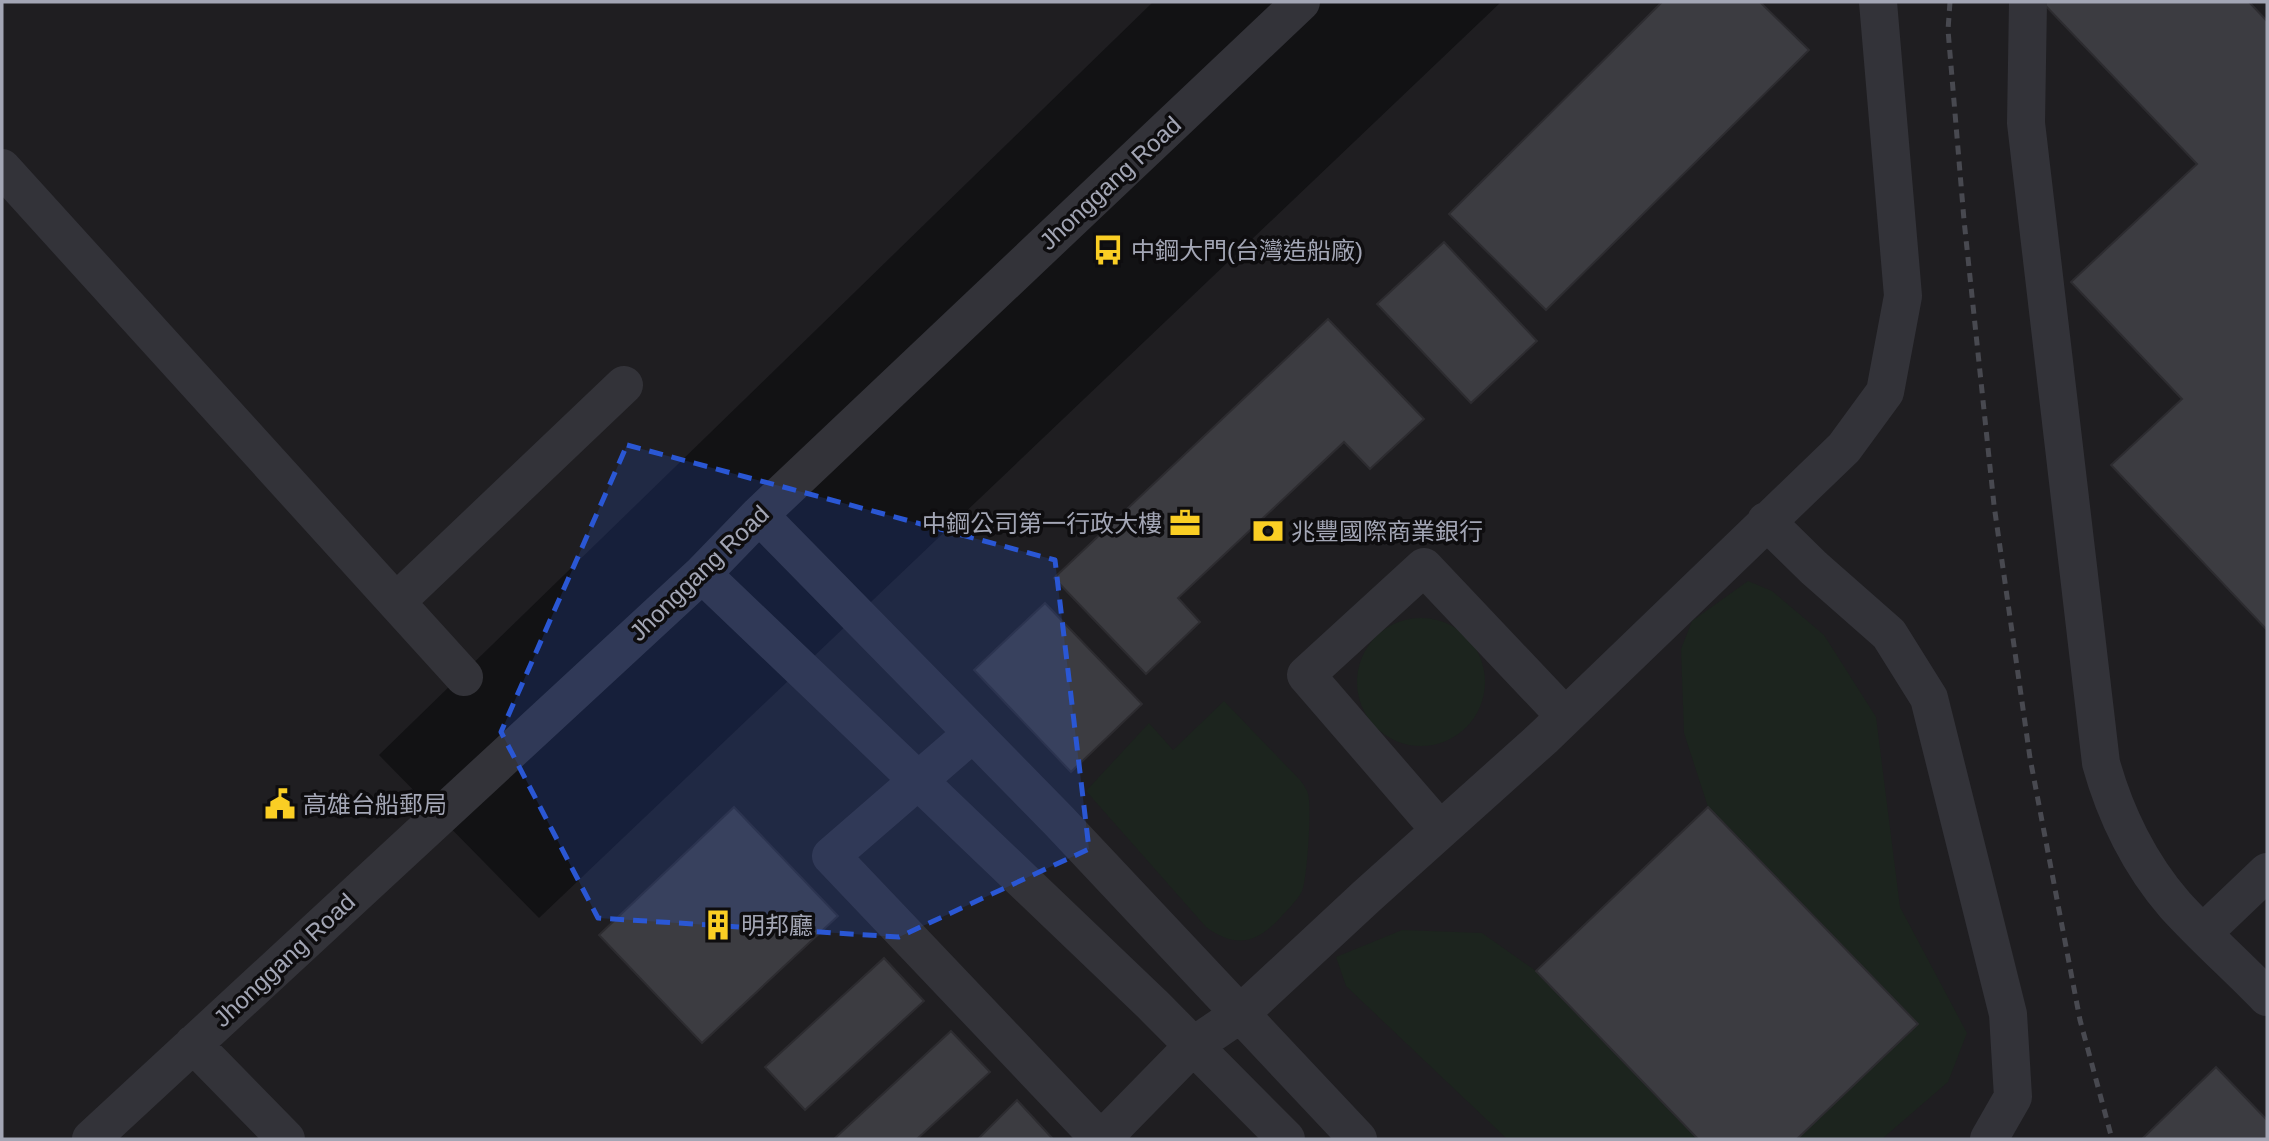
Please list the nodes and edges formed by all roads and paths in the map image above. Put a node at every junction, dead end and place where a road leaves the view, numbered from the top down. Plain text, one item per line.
1 (1301, 2) edge
2 (1878, 2) edge
3 (2028, 2) edge
4 (2, 168) edge
5 (624, 385) dead end
6 (759, 515) junction
7 (1766, 521) junction
8 (702, 574) junction
9 (396, 602) junction
10 (464, 677) dead end
11 (1565, 716) junction
12 (973, 733) junction
13 (919, 782) junction
14 (1440, 830) junction
15 (2267, 872) edge
16 (2203, 933) junction
17 (2267, 997) edge
18 (1240, 1014) junction
19 (193, 1044) junction
20 (1193, 1046) junction
21 (107, 1134) edge
22 (286, 1139) edge
23 (1101, 1139) edge
24 (1286, 1139) edge
25 (1358, 1139) edge
26 (1989, 1139) edge

1 - 6 street, Jhonggang Road
2 - 7 street
3 - 16 street
4 - 9 street
5 - 9 street
6 - 8 street, Jhonggang Road
6 - 12 street
7 - 11 street
7 - 26 street
8 - 13 street
8 - 19 street, Jhonggang Road
9 - 10 street
11 - 14 street
11 - 14 street
12 - 13 street
12 - 18 street
13 - 20 street
13 - 23 street
14 - 18 street
15 - 16 street
16 - 17 street
18 - 20 street
18 - 25 street
19 - 21 street, Jhonggang Road
19 - 22 street
20 - 23 street
20 - 24 street

